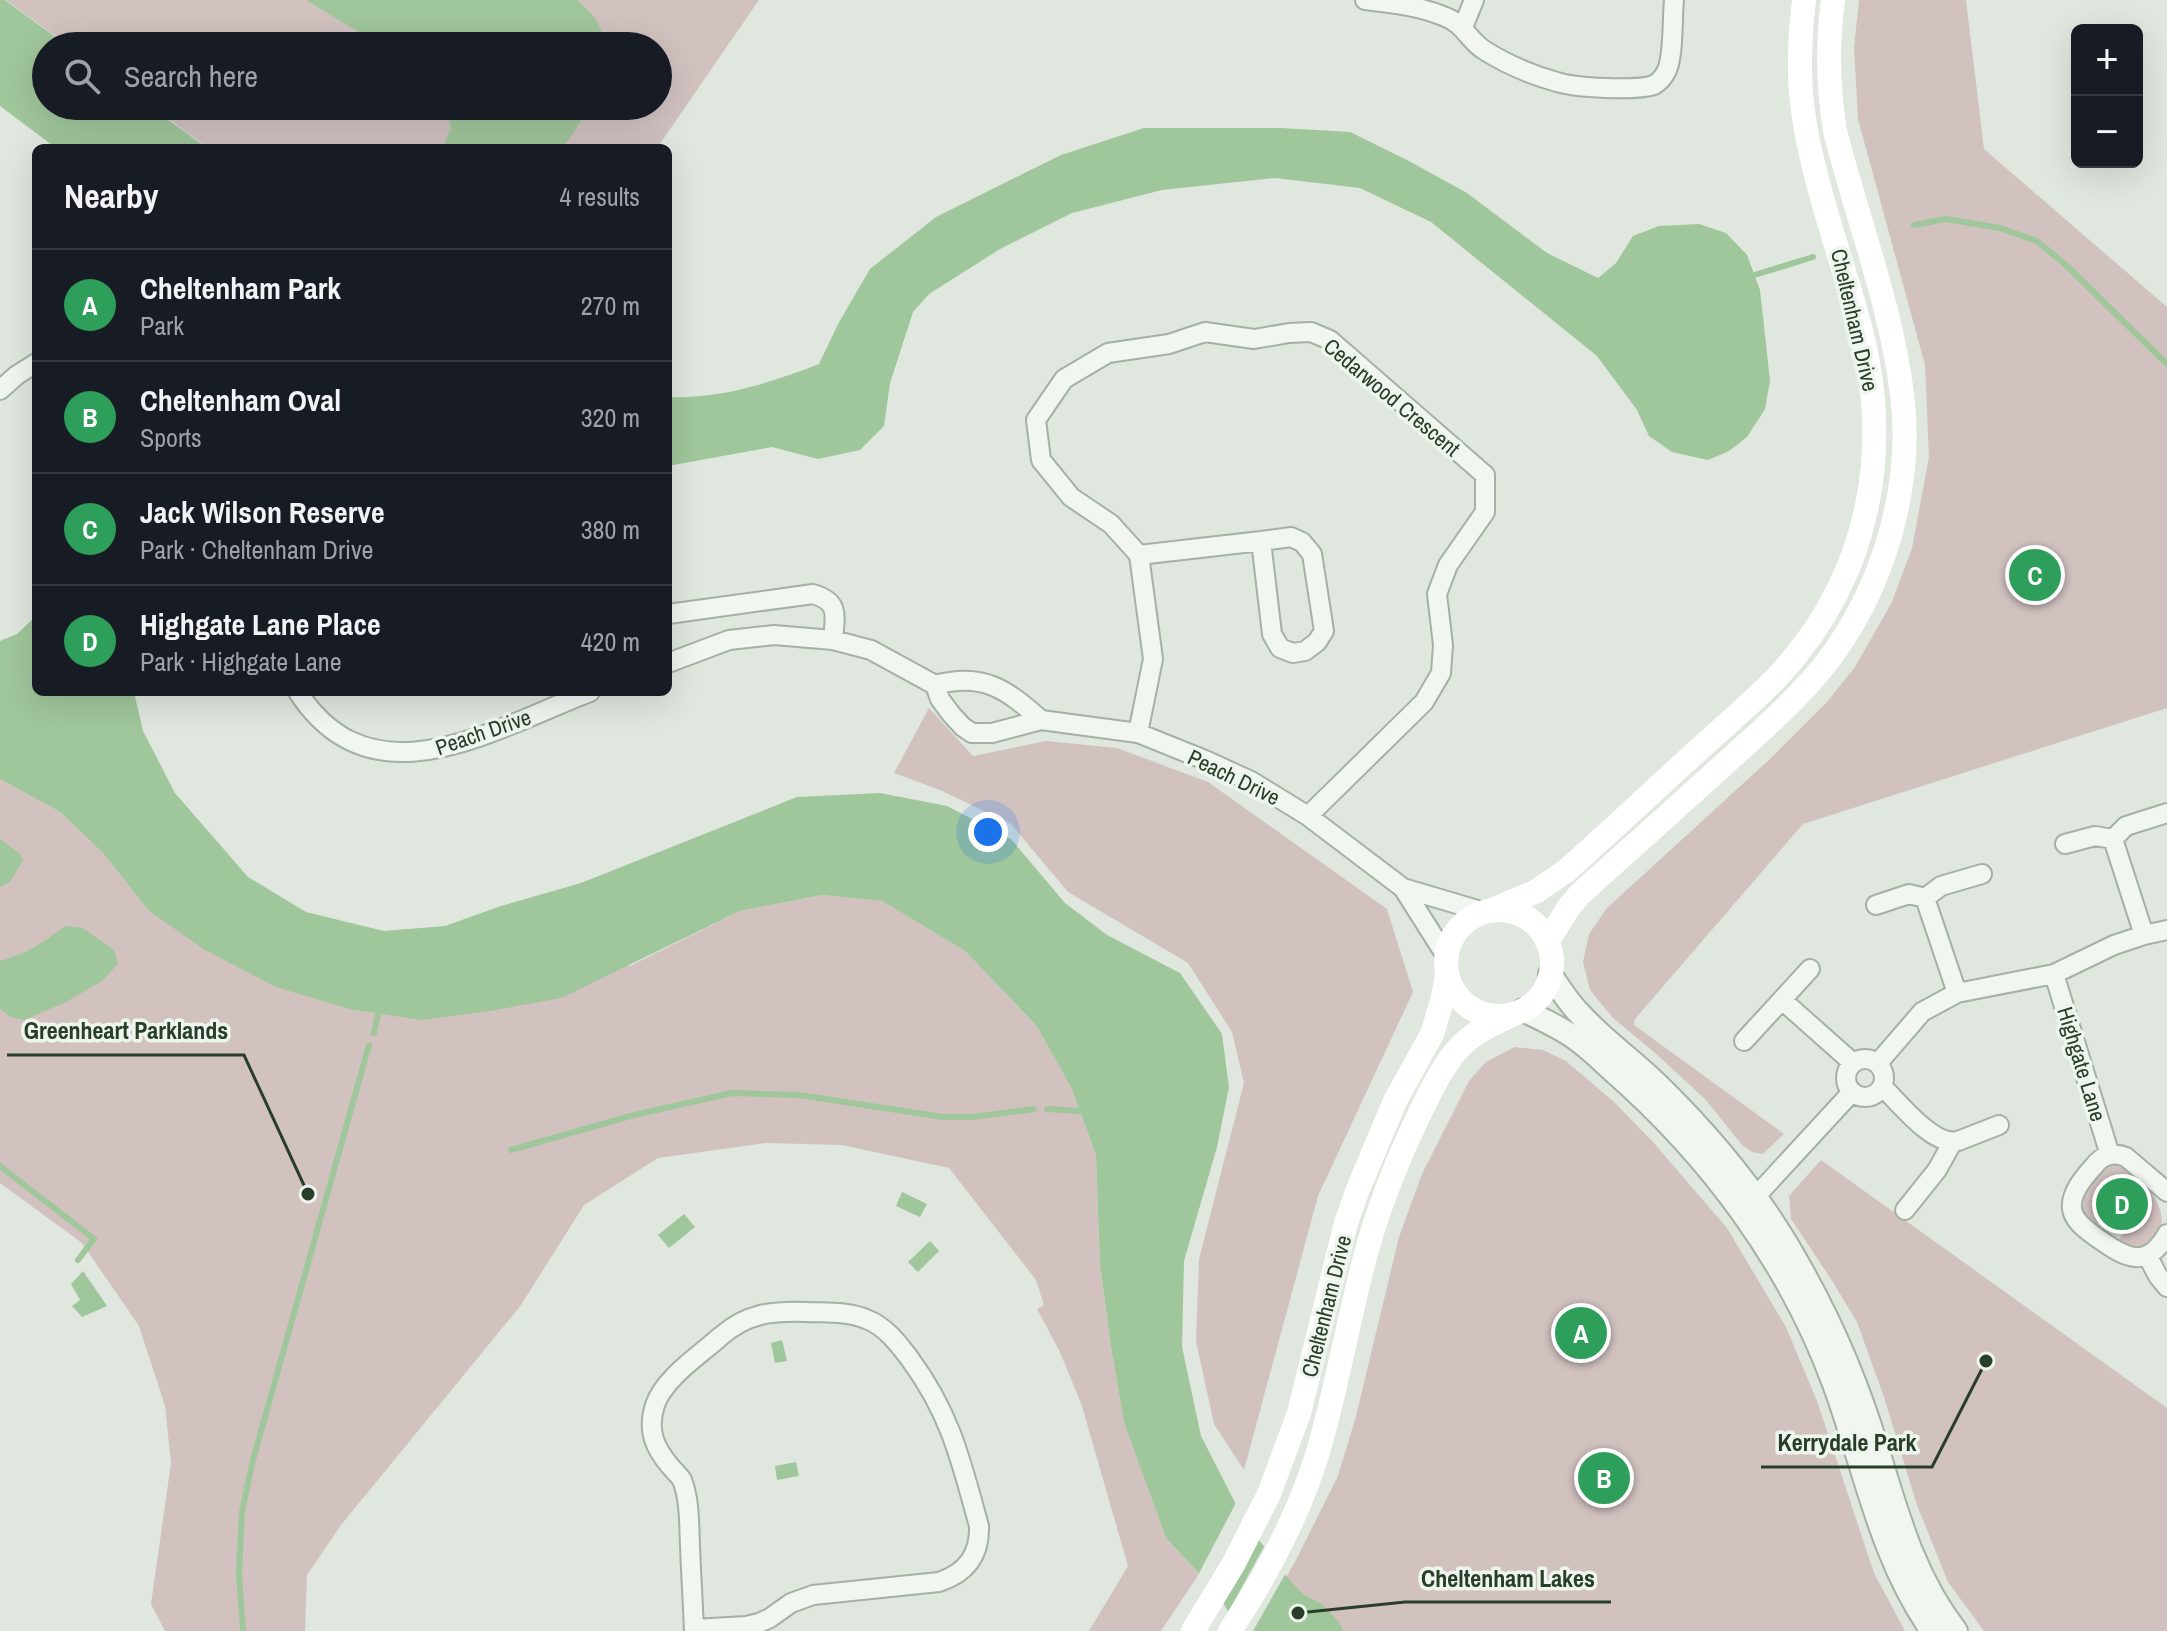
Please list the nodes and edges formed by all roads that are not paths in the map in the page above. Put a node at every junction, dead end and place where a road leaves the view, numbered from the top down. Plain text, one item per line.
1 (1365, 0) edge
2 (1474, 0) edge
3 (1674, 0) edge
4 (1804, 0) edge
5 (1833, 0) edge
6 (1463, 27) junction
7 (32, 366) edge
8 (0, 390) edge
9 (1261, 541) junction
10 (1139, 555) junction
11 (672, 613) edge
12 (833, 640) junction
13 (672, 661) edge
14 (935, 685) junction
15 (301, 696) edge
16 (580, 696) edge
17 (1041, 720) junction
18 (1138, 733) junction
19 (2167, 813) edge
20 (1308, 816) junction
21 (2113, 839) junction
22 (2065, 844) dead end
23 (1982, 874) dead end
24 (1403, 888) junction
25 (1925, 898) junction
26 (1876, 905) dead end
27 (1486, 912) junction
28 (2167, 930) edge
29 (2144, 935) junction
30 (1547, 942) junction
31 (1447, 966) junction
32 (1810, 969) dead end
33 (1550, 974) junction
34 (2054, 974) junction
35 (1957, 993) junction
36 (1782, 1000) junction
37 (1519, 1012) junction
38 (1744, 1041) dead end
39 (1853, 1063) junction
40 (1878, 1063) junction
41 (1883, 1087) junction
42 (1852, 1092) junction
43 (1999, 1125) dead end
44 (1952, 1143) junction
45 (2110, 1155) junction
46 (2167, 1192) edge
47 (1749, 1204) junction
48 (1905, 1210) dead end
49 (2167, 1234) edge
50 (2147, 1255) junction
51 (2167, 1287) edge
52 (694, 1630) edge
53 (1193, 1631) edge
54 (1230, 1631) edge
55 (1932, 1631) edge
56 (1956, 1631) edge

1 - 6 street
2 - 6 street
3 - 6 street
4 - 27 main road, Cheltenham Drive
5 - 30 main road, Cheltenham Drive
7 - 8 street
9 - 9 street
9 - 10 street
10 - 18 street
10 - 20 street, Cedarwood Crescent
11 - 12 street
12 - 13 street
12 - 14 street
14 - 17 street
14 - 17 street, Peach Drive
15 - 16 street, Peach Drive
17 - 18 street, Peach Drive
18 - 20 street, Peach Drive
19 - 21 street
20 - 24 street, Peach Drive
21 - 22 street
21 - 29 street
23 - 25 street
24 - 27 street, Peach Drive
24 - 31 street, Peach Drive
25 - 26 street
25 - 35 street
27 - 30 main road
27 - 31 main road
28 - 29 street
29 - 34 street
30 - 33 main road
31 - 37 main road
31 - 53 main road, Cheltenham Drive
32 - 36 street
33 - 37 main road
33 - 47 street
34 - 35 street
34 - 45 street, Highgate Lane
35 - 40 street
36 - 38 street
36 - 39 street
37 - 47 street
37 - 54 main road, Cheltenham Drive
39 - 40 street
39 - 42 street
40 - 41 street
41 - 42 street
41 - 44 street
42 - 47 street
43 - 44 street
44 - 48 street
45 - 46 street
45 - 50 street
47 - 55 street
47 - 56 street
49 - 50 street
50 - 51 street
52 - 52 street

